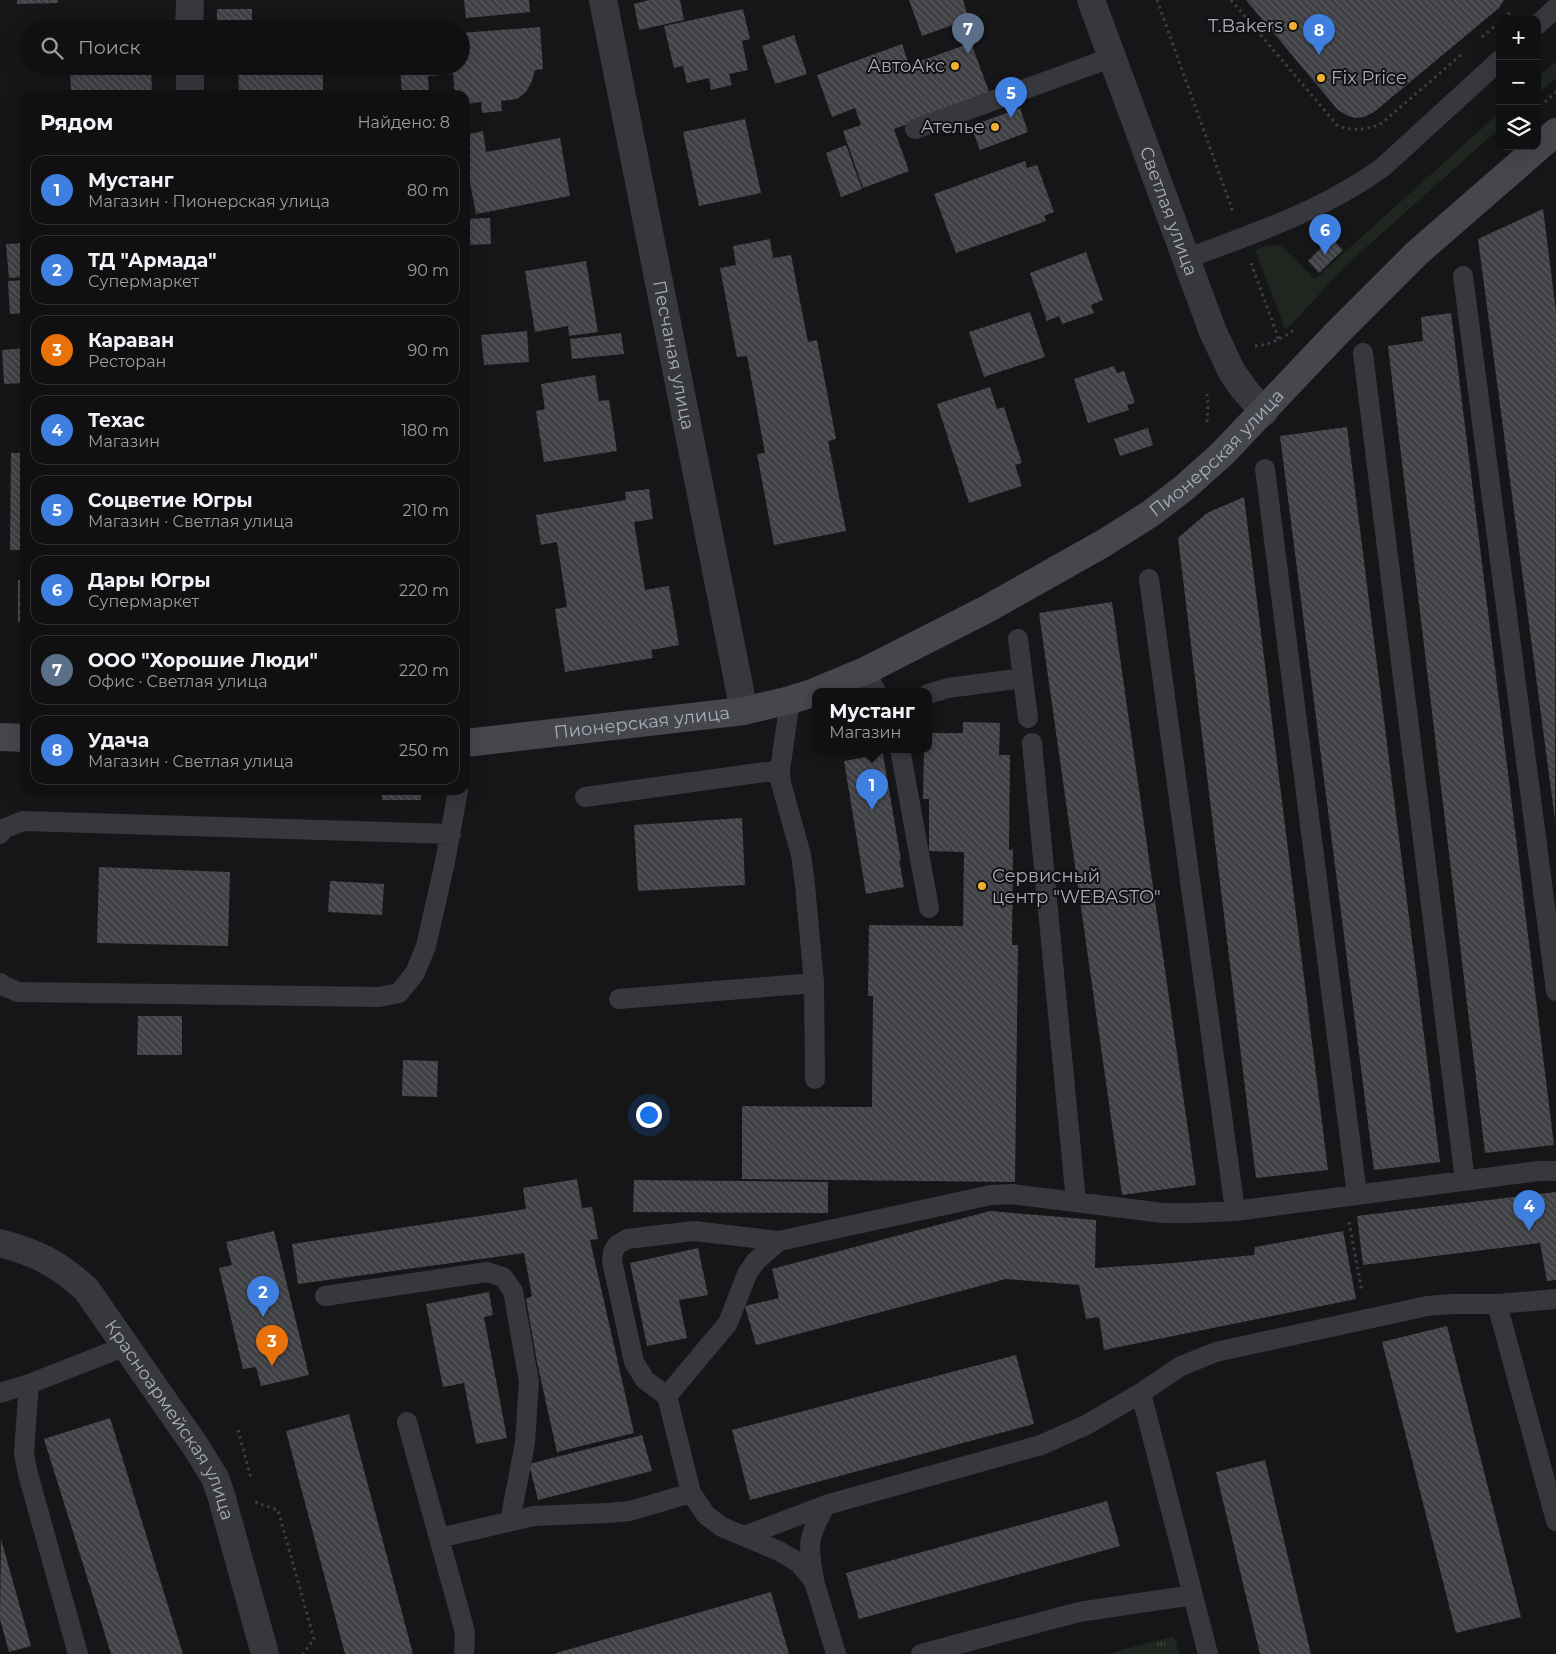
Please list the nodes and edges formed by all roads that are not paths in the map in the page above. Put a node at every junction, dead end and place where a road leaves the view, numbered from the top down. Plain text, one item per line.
1 (190, 0) edge
2 (604, 0) edge
3 (1091, 0) edge
4 (1556, 8) edge
5 (189, 20) edge
6 (1541, 21) edge
7 (1113, 57) junction
8 (1496, 64) edge
9 (190, 75) edge
10 (190, 90) edge
11 (915, 130) dead end
12 (1556, 132) edge
13 (1185, 259) junction
14 (1463, 276) dead end
15 (1363, 353) dead end
16 (1264, 412) junction
17 (1265, 470) dead end
18 (1149, 579) dead end
19 (1018, 639) dead end
20 (1023, 678) junction
21 (871, 681) edge
22 (832, 688) edge
23 (812, 692) edge
24 (932, 693) edge
25 (790, 700) junction
26 (744, 711) junction
27 (1028, 718) dead end
28 (0, 736) edge
29 (20, 738) edge
30 (1032, 743) dead end
31 (470, 744) edge
32 (901, 753) edge
33 (780, 770) junction
34 (457, 795) edge
35 (586, 797) dead end
36 (0, 834) edge
37 (451, 834) junction
38 (928, 908) dead end
39 (0, 983) edge
40 (814, 983) junction
41 (1556, 991) edge
42 (619, 999) dead end
43 (815, 1079) dead end
44 (1556, 1171) edge
45 (1465, 1181) junction
46 (1351, 1196) junction
47 (1076, 1202) junction
48 (1235, 1211) junction
49 (779, 1241) junction
50 (0, 1243) edge
51 (325, 1296) dead end
52 (1556, 1299) edge
53 (1497, 1304) junction
54 (126, 1346) junction
55 (29, 1384) junction
56 (0, 1393) edge
57 (1141, 1393) junction
58 (667, 1396) junction
59 (407, 1422) dead end
60 (691, 1493) junction
61 (826, 1505) junction
62 (510, 1521) junction
63 (1556, 1521) edge
64 (744, 1536) junction
65 (439, 1538) junction
66 (814, 1581) junction
67 (1193, 1595) junction
68 (78, 1654) edge
69 (265, 1654) edge
70 (464, 1654) edge
71 (836, 1654) edge
72 (921, 1654) edge
73 (1208, 1654) edge

1 - 5 street
2 - 26 street, Песчаная улица
3 - 7 street, Светлая улица
4 - 6 lane
7 - 11 lane
7 - 13 street, Светлая улица
8 - 13 lane
9 - 10 street
12 - 16 street, Пионерская улица
13 - 16 street, Светлая улица
14 - 41 lane
15 - 45 lane
16 - 21 street, Пионерская улица
17 - 46 lane
18 - 48 lane
19 - 20 lane
20 - 24 lane
20 - 27 lane
21 - 22 street, Пионерская улица
23 - 25 street, Пионерская улица
25 - 26 street, Пионерская улица
25 - 33 lane
26 - 31 street, Пионерская улица
28 - 29 street
30 - 47 lane
32 - 38 lane
33 - 35 lane
33 - 40 lane
34 - 37 lane
36 - 37 lane
37 - 39 lane
40 - 42 lane
40 - 43 lane
44 - 45 lane
45 - 46 lane
46 - 48 lane
47 - 48 lane
47 - 49 lane
49 - 58 lane
49 - 58 lane
50 - 54 street, Красноармейская улица
51 - 62 lane
52 - 53 lane
53 - 57 lane
53 - 63 lane
54 - 55 lane
54 - 69 street, Красноармейская улица
55 - 56 lane
55 - 68 lane
57 - 61 lane
57 - 67 lane
58 - 60 lane
59 - 65 lane
60 - 62 lane
60 - 64 lane
61 - 64 lane
61 - 66 lane
62 - 65 lane
64 - 66 lane
65 - 70 lane
66 - 71 lane
67 - 72 lane
67 - 73 lane

